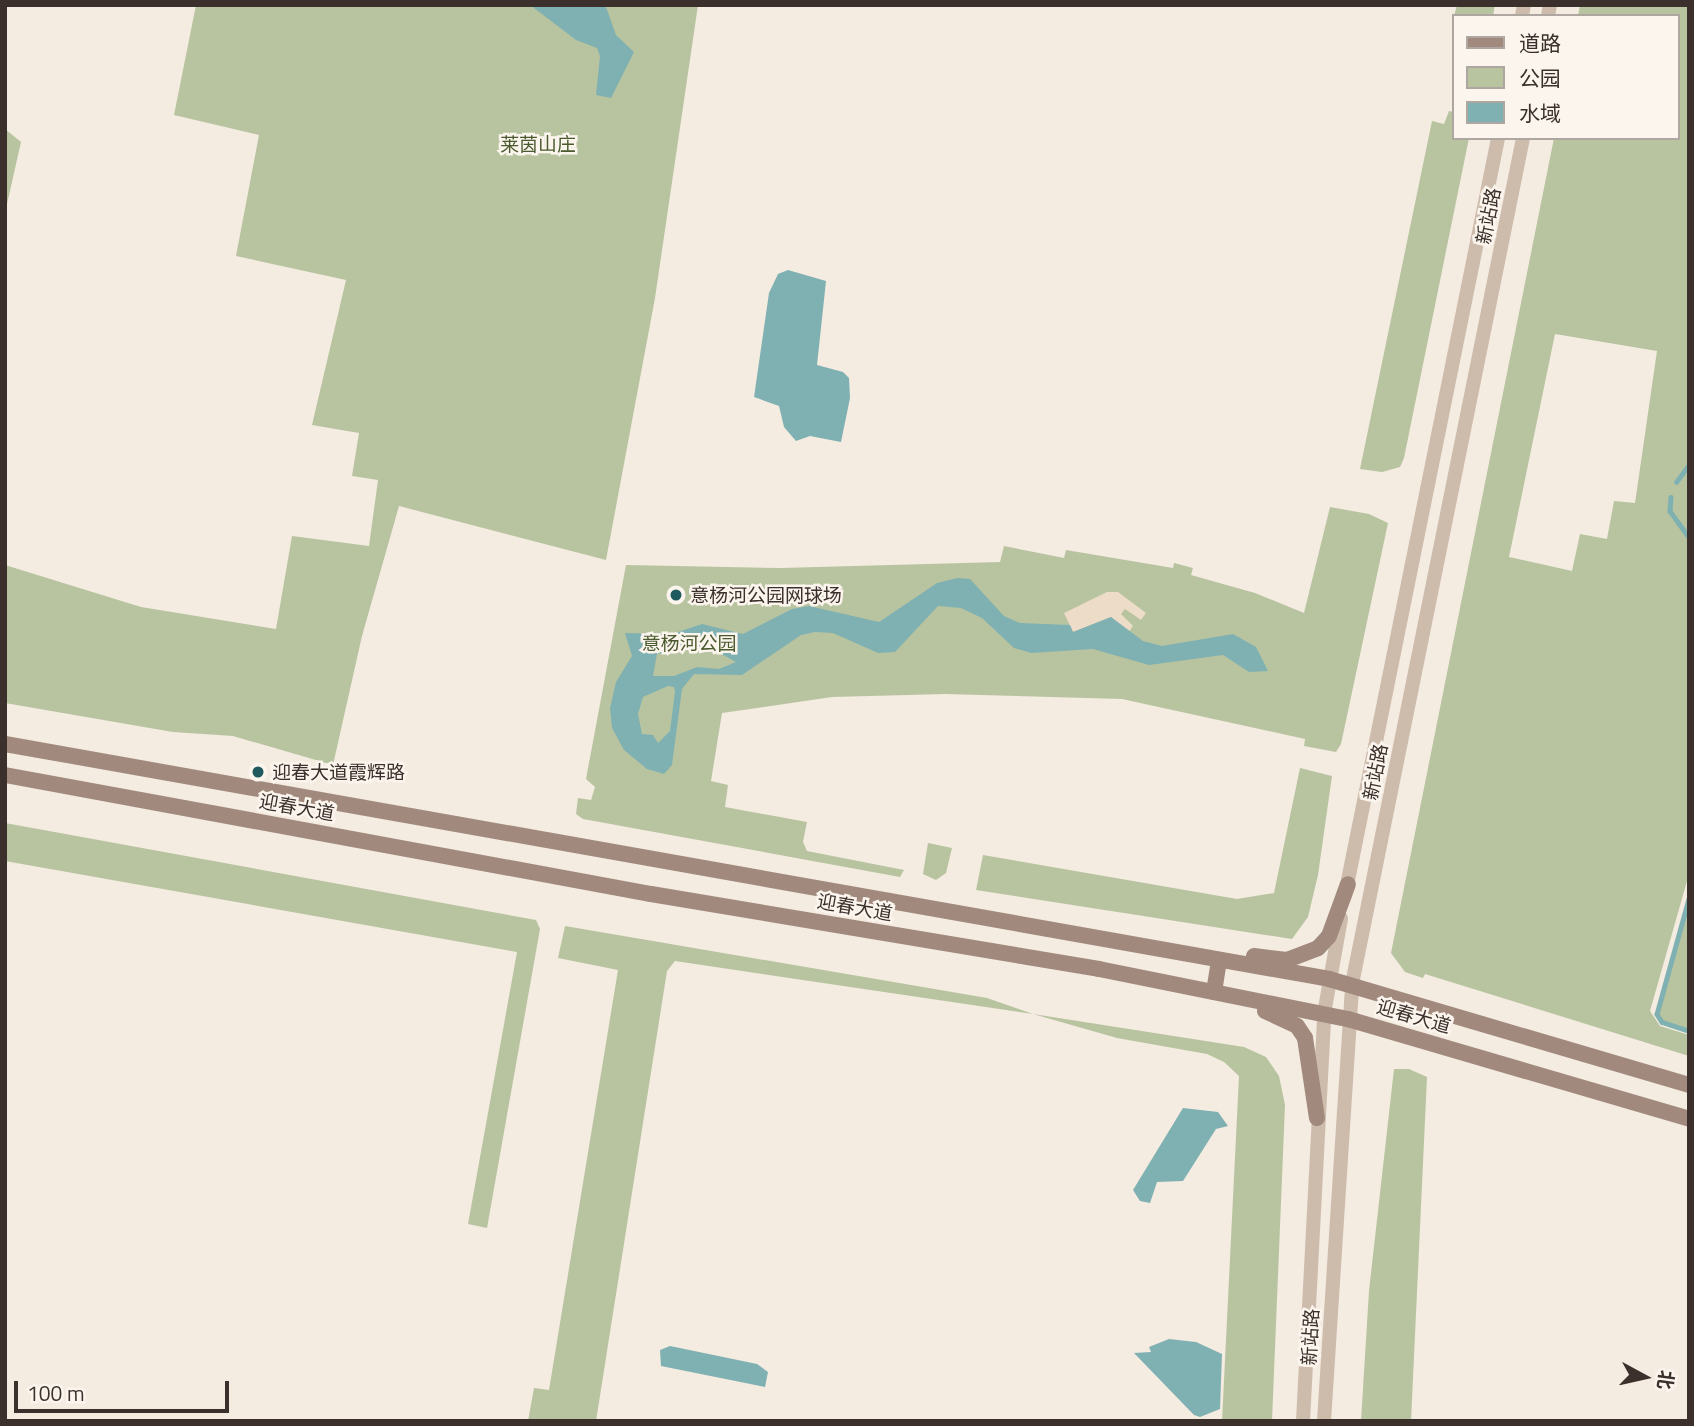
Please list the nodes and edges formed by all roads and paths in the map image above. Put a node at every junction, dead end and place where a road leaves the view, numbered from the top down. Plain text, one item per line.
1 (1498, 140) edge
2 (1523, 140) edge
3 (5, 744) edge
4 (5, 775) edge
5 (1348, 884) junction
6 (1082, 937) junction
7 (1219, 960) junction
8 (1099, 969) junction
9 (1329, 979) junction
10 (1352, 984) junction
11 (1214, 992) junction
12 (1324, 1014) junction
13 (1348, 1019) junction
14 (1689, 1085) edge
15 (1317, 1118) junction
16 (1689, 1119) edge
17 (1303, 1421) edge
18 (1324, 1421) edge

1 - 5 street, 新站路
2 - 10 street, 新站路
3 - 6 main road, 迎春大道
4 - 8 main road, 迎春大道
5 - 6 main road
5 - 9 street, 新站路
6 - 7 main road, 迎春大道
7 - 9 main road, 迎春大道
7 - 11 main road
8 - 11 main road, 迎春大道
8 - 15 main road
9 - 10 main road, 迎春大道
9 - 12 street, 新站路
10 - 13 street, 新站路
10 - 14 main road, 迎春大道
11 - 12 main road, 迎春大道
12 - 13 main road, 迎春大道
12 - 15 street, 新站路
13 - 16 main road, 迎春大道
13 - 18 street, 新站路
15 - 17 street, 新站路

